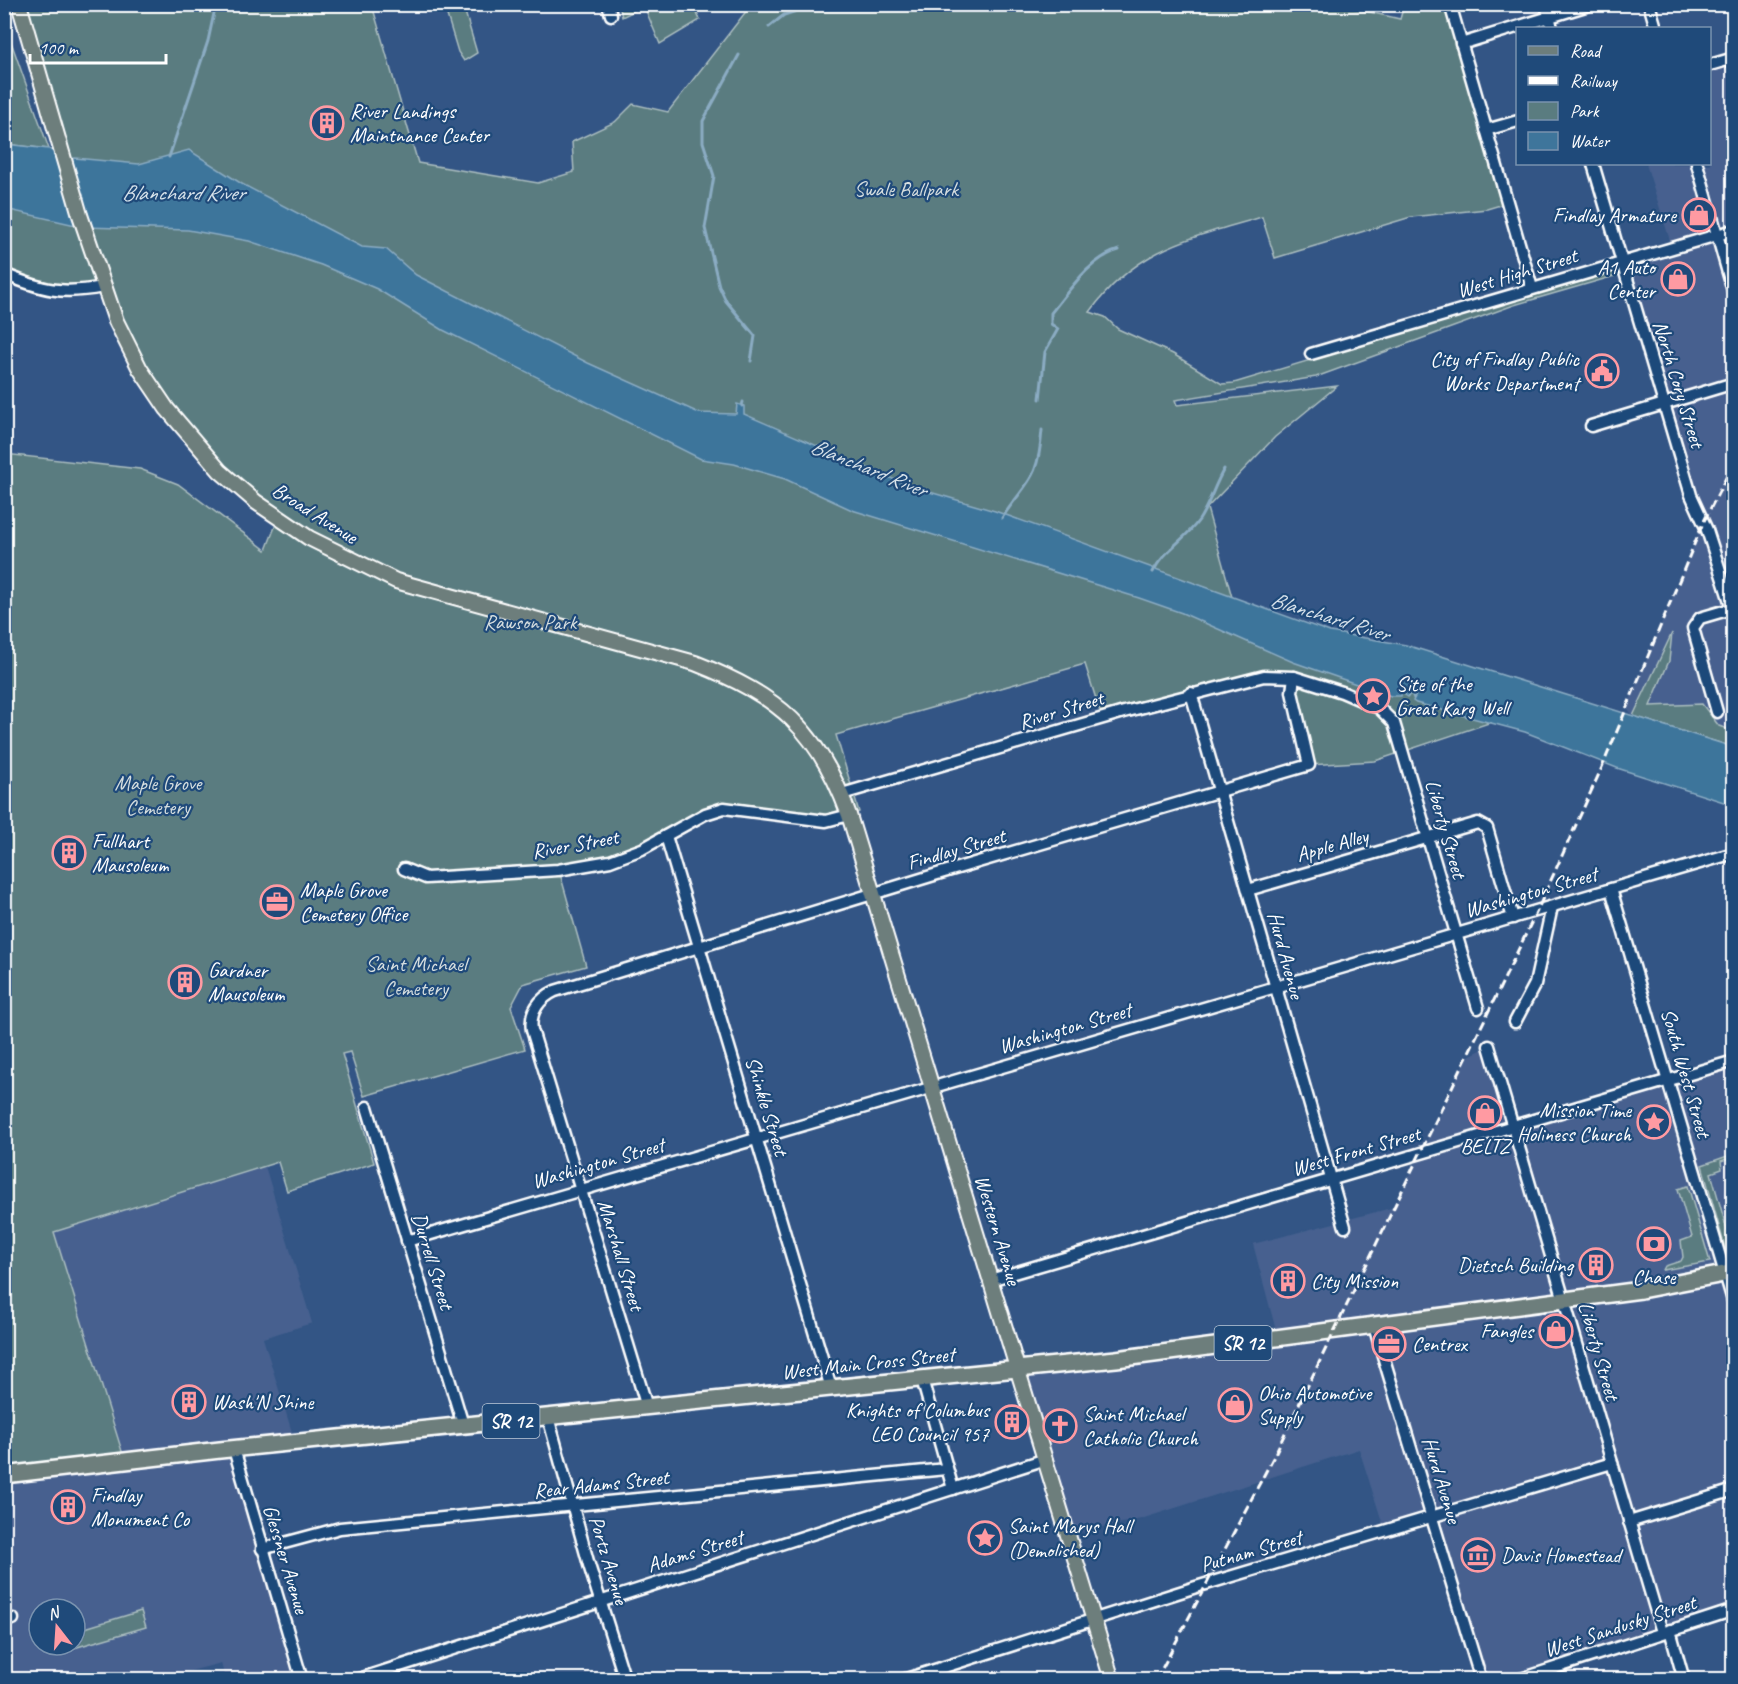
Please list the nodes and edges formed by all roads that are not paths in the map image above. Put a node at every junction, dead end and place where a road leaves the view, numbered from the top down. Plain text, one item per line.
1 (20, 4) edge
2 (1450, 4) edge
3 (1546, 4) edge
4 (1592, 4) edge
5 (1649, 4) edge
6 (1549, 17) junction
7 (1516, 27) edge
8 (1516, 27) edge
9 (1552, 27) edge
10 (1656, 27) edge
11 (1461, 44) junction
12 (1734, 58) edge
13 (1711, 65) edge
14 (1516, 122) edge
15 (1486, 130) junction
16 (1593, 165) edge
17 (1697, 165) edge
18 (1734, 230) edge
19 (1719, 234) junction
20 (1622, 262) junction
21 (4, 274) edge
22 (103, 287) junction
23 (1532, 288) junction
24 (1734, 294) edge
25 (1311, 354) dead end
26 (1734, 383) edge
27 (1664, 404) junction
28 (1591, 426) dead end
29 (1733, 610) edge
30 (1294, 677) junction
31 (1191, 693) junction
32 (1717, 712) dead end
33 (1220, 791) junction
34 (842, 794) junction
35 (849, 815) junction
36 (666, 836) junction
37 (1428, 837) junction
38 (1734, 853) edge
39 (404, 869) dead end
40 (1611, 889) junction
41 (1248, 890) junction
42 (874, 893) junction
43 (1552, 907) junction
44 (1513, 918) junction
45 (1457, 934) junction
46 (699, 946) junction
47 (1274, 988) junction
48 (1479, 1008) dead end
49 (534, 1010) joint
50 (1515, 1022) dead end
51 (1489, 1046) dead end
52 (1734, 1061) edge
53 (1668, 1080) junction
54 (932, 1086) junction
55 (367, 1107) dead end
56 (1513, 1126) junction
57 (756, 1138) junction
58 (1330, 1179) junction
59 (581, 1188) junction
60 (1346, 1227) dead end
61 (407, 1240) junction
62 (1729, 1274) edge
63 (990, 1280) junction
64 (1563, 1300) junction
65 (1734, 1304) edge
66 (1374, 1326) junction
67 (1018, 1369) junction
68 (922, 1379) junction
69 (831, 1388) junction
70 (646, 1407) junction
71 (548, 1417) junction
72 (463, 1425) junction
73 (234, 1449) junction
74 (1046, 1460) junction
75 (1611, 1463) junction
76 (946, 1469) junction
77 (4, 1475) edge
78 (953, 1490) junction
79 (1734, 1490) edge
80 (573, 1507) junction
81 (1432, 1517) junction
82 (1629, 1522) junction
83 (262, 1549) junction
84 (601, 1601) junction
85 (1734, 1610) edge
86 (1095, 1620) junction
87 (1666, 1631) junction
88 (302, 1680) edge
89 (356, 1680) edge
90 (625, 1680) edge
91 (903, 1680) edge
92 (1112, 1680) edge
93 (1481, 1680) edge
94 (1518, 1680) edge
95 (1684, 1680) edge

1 - 22 main road, Broad Avenue
2 - 11 street
3 - 6 street
4 - 6 street
5 - 10 street
6 - 7 street
6 - 9 street
8 - 11 street
11 - 15 street
12 - 13 street
14 - 15 street
15 - 23 street
16 - 20 street, North Cory Street
17 - 19 street
18 - 19 street, West High Street
19 - 20 street, West High Street
19 - 24 street
20 - 23 street, West High Street
20 - 27 street, North Cory Street
21 - 22 street
22 - 34 main road, Broad Avenue
23 - 25 street, West High Street
26 - 27 street
27 - 28 street
27 - 29 street, North Cory Street
29 - 32 street
30 - 31 street, River Street
30 - 33 street, Findlay Street
30 - 37 street, Liberty Street
31 - 33 street, Hurd Avenue
31 - 34 street, River Street
33 - 41 street, Hurd Avenue
33 - 42 street, Findlay Street
34 - 35 main road, Western Avenue
35 - 36 street, River Street
35 - 42 main road, Western Avenue
36 - 39 street, River Street
36 - 46 street, Shinkle Street
37 - 41 street, Apple Alley
37 - 44 street, Apple Alley
37 - 45 street, Liberty Street
38 - 40 street, Washington Street
40 - 43 street, Washington Street
40 - 53 street, South West Street
41 - 47 street, Hurd Avenue
42 - 46 street, Findlay Street
42 - 54 main road, Western Avenue
43 - 44 street, Washington Street
43 - 50 street
44 - 45 street, Washington Street
45 - 47 street, Washington Street
45 - 48 street, Liberty Street
46 - 49 street, Findlay Street
46 - 57 street, Shinkle Street
47 - 54 street, Washington Street
47 - 58 street, Hurd Avenue
49 - 59 street, Marshall Street
51 - 56 street, Liberty Street
52 - 53 street, West Front Street
53 - 56 street, West Front Street
53 - 62 street, South West Street
54 - 57 street, Washington Street
54 - 63 main road, Western Avenue
55 - 61 street, Durrell Street
56 - 58 street, West Front Street
56 - 64 street, Liberty Street
57 - 59 street, Washington Street
57 - 69 street, Shinkle Street
58 - 60 street, Hurd Avenue
58 - 63 street, West Front Street
59 - 61 street, Washington Street
59 - 70 street, Marshall Street
61 - 72 street, Durrell Street
62 - 64 highway, West Main Cross Street / SR 12
62 - 65 street, South West Street
63 - 67 main road, Western Avenue
64 - 66 highway, West Main Cross Street / SR 12
64 - 75 street, Liberty Street
66 - 67 highway, West Main Cross Street / SR 12
66 - 81 street, Hurd Avenue
67 - 68 highway, West Main Cross Street / SR 12
67 - 74 main road, Western Avenue
68 - 69 highway, West Main Cross Street / SR 12
68 - 76 street
69 - 70 highway, West Main Cross Street / SR 12
70 - 71 highway, West Main Cross Street / SR 12
71 - 72 highway, West Main Cross Street / SR 12
71 - 80 street, Portz Avenue
72 - 73 highway, West Main Cross Street / SR 12
73 - 77 highway, West Main Cross Street / SR 12
73 - 83 street, Glessner Avenue
74 - 78 street, Adams Street
74 - 86 main road, Western Avenue
75 - 81 street, Putnam Street
75 - 82 street, Liberty Street
76 - 78 street
76 - 80 street, Rear Adams Street
78 - 84 street, Adams Street
79 - 82 street
80 - 83 street, Rear Adams Street
80 - 84 street, Portz Avenue
81 - 86 street, Putnam Street
81 - 93 street, Hurd Avenue
82 - 87 street, Liberty Street
83 - 88 street, Glessner Avenue
84 - 89 street, Adams Street
84 - 90 street, Portz Avenue
85 - 87 street, West Sandusky Street
86 - 91 street, Putnam Street
86 - 92 main road, Western Avenue
87 - 94 street, West Sandusky Street
87 - 95 street, Liberty Street

